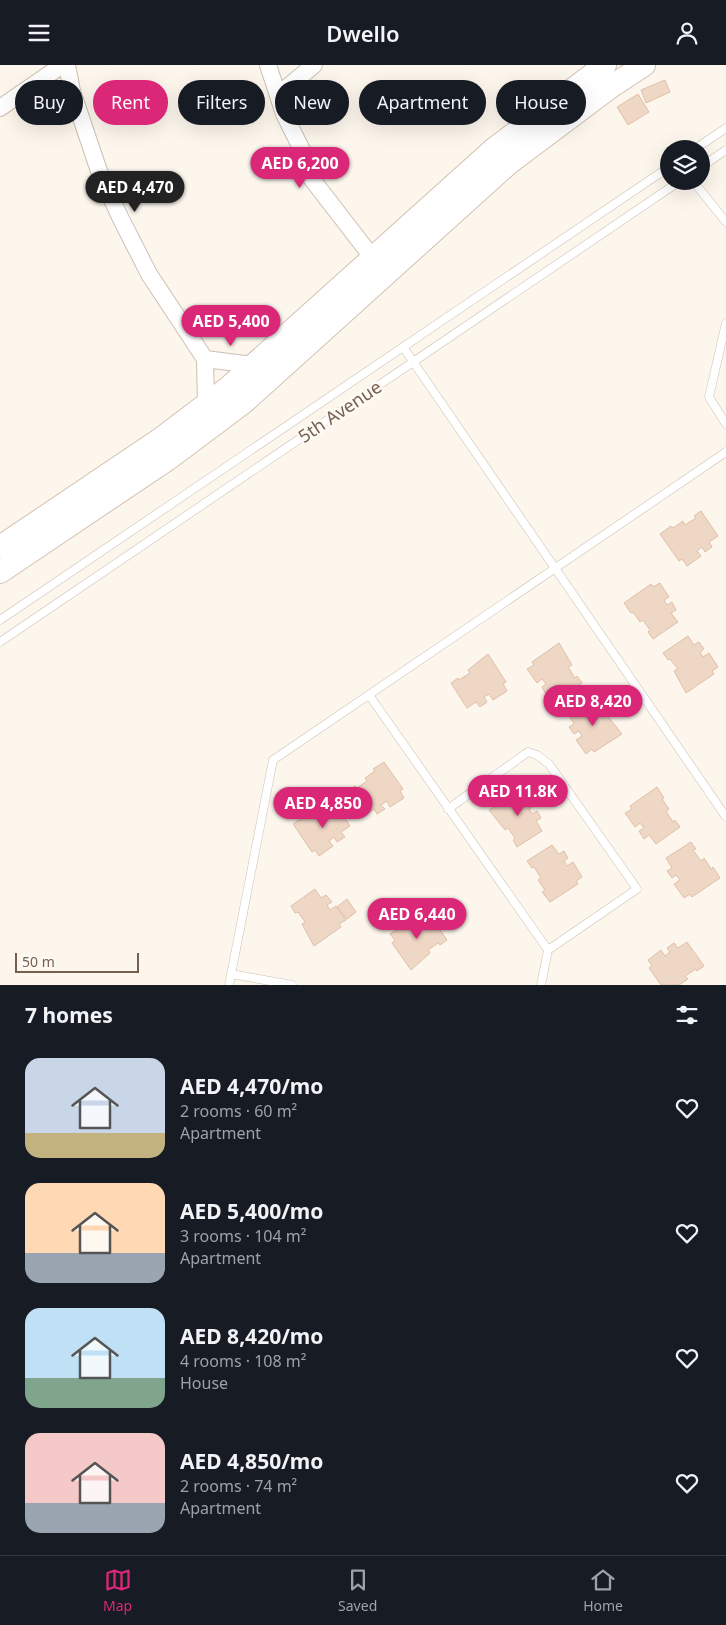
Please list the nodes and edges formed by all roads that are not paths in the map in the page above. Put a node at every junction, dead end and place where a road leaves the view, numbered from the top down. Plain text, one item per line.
1 (67, 65) edge
2 (268, 65) edge
3 (314, 65) edge
4 (606, 65) edge
5 (644, 65) edge
6 (296, 80) edge
7 (275, 86) edge
8 (0, 107) edge
9 (290, 125) edge
10 (726, 128) edge
11 (708, 140) edge
12 (726, 150) edge
13 (710, 161) edge
14 (660, 173) edge
15 (667, 190) edge
16 (700, 190) edge
17 (726, 222) edge
18 (372, 257) junction
19 (726, 323) edge
20 (403, 347) junction
21 (205, 359) junction
22 (414, 362) junction
23 (253, 365) junction
24 (206, 404) junction
25 (726, 424) edge
26 (726, 452) edge
27 (0, 547) edge
28 (555, 568) junction
29 (0, 572) edge
30 (0, 620) edge
31 (0, 642) edge
32 (369, 695) junction
33 (448, 809) junction
34 (726, 817) edge
35 (548, 950) junction
36 (231, 974) junction
37 (229, 985) edge
38 (292, 985) edge
39 (541, 985) edge

1 - 8 street
1 - 21 street
2 - 7 street
3 - 6 street
4 - 18 main road
5 - 29 main road
9 - 18 street
10 - 11 lane
12 - 13 lane
14 - 20 lane, 5th Avenue
15 - 22 lane, 5th Avenue
16 - 17 lane
18 - 23 main road
19 - 25 lane
20 - 22 lane
20 - 30 lane, 5th Avenue
21 - 23 street
21 - 24 street
22 - 28 lane
22 - 31 lane, 5th Avenue
23 - 24 main road
24 - 27 main road
26 - 28 lane
28 - 32 lane
28 - 34 lane
32 - 33 lane
32 - 36 lane
33 - 35 lane
33 - 35 lane
35 - 39 lane
36 - 37 lane
36 - 38 lane

